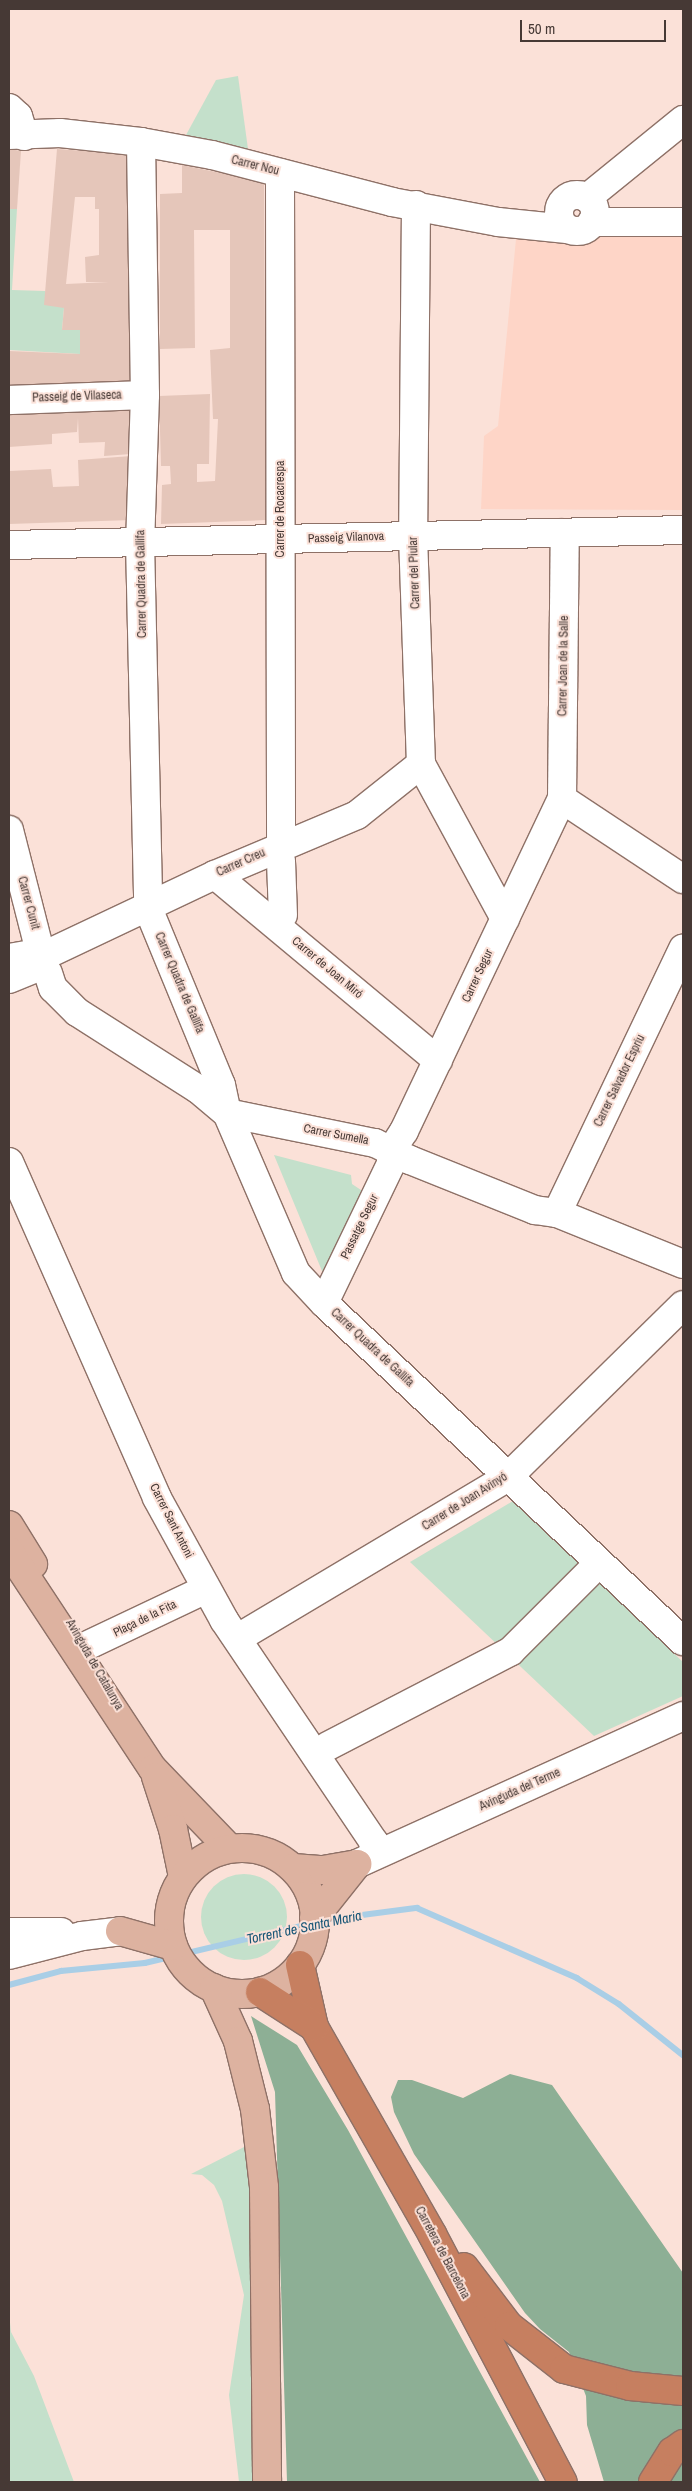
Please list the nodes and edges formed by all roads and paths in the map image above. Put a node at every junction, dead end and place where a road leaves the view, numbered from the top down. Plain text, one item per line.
1 (9, 108) edge
2 (683, 120) edge
3 (16, 136) edge
4 (141, 142) junction
5 (280, 173) junction
6 (416, 205) junction
7 (577, 213) junction
8 (683, 222) edge
9 (145, 394) junction
10 (9, 400) edge
11 (683, 530) edge
12 (565, 533) junction
13 (413, 536) junction
14 (280, 540) junction
15 (140, 542) junction
16 (9, 545) edge
17 (421, 764) junction
18 (562, 799) junction
19 (9, 830) edge
20 (281, 853) junction
21 (215, 875) junction
22 (683, 879) edge
23 (148, 908) junction
24 (283, 915) dead end
25 (505, 920) junction
26 (683, 949) edge
27 (36, 959) edge
28 (9, 979) edge
29 (438, 1061) junction
30 (227, 1113) junction
31 (391, 1151) junction
32 (9, 1162) edge
33 (557, 1213) junction
34 (683, 1264) edge
35 (324, 1303) junction
36 (683, 1305) edge
37 (508, 1477) junction
38 (9, 1525) edge
39 (9, 1551) edge
40 (593, 1569) dead end
41 (206, 1589) junction
42 (680, 1632) edge
43 (238, 1638) junction
44 (84, 1647) junction
45 (683, 1716) edge
46 (127, 1728) junction
47 (328, 1746) dead end
48 (153, 1769) junction
49 (230, 1848) junction
50 (365, 1860) junction
51 (293, 1868) junction
52 (184, 1877) junction
53 (170, 1910) junction
54 (315, 1922) junction
55 (120, 1931) junction
56 (9, 1932) edge
57 (82, 1936) junction
58 (178, 1954) junction
59 (9, 1955) edge
60 (300, 1965) junction
61 (214, 1988) junction
62 (260, 1992) junction
63 (314, 2027) junction
64 (432, 2234) junction
65 (683, 2391) edge
66 (683, 2444) edge
67 (268, 2482) edge
68 (563, 2482) edge
69 (653, 2482) edge

1 - 3 street
2 - 7 street
3 - 4 street, Carrer Nou
4 - 5 street, Carrer Nou
4 - 9 street, Carrer Quadra de Gallifa
5 - 6 street, Carrer Nou
5 - 14 street, Carrer de Rocacrespa
6 - 7 street, Carrer Nou
6 - 13 street, Carrer del Piular
7 - 8 street
9 - 10 street, Passeig de Vilaseca
9 - 15 street, Carrer Quadra de Gallifa
11 - 12 street, Passeig Vilanova
12 - 13 street, Passeig Vilanova
12 - 18 street, Carrer Joan de la Salle
13 - 14 street, Passeig Vilanova
13 - 17 street, Carrer del Piular
14 - 15 street, Passeig Vilanova
14 - 20 street, Carrer de Rocacrespa
15 - 16 street, Passeig Vilanova
15 - 23 street, Carrer Quadra de Gallifa
17 - 20 street, Carrer Creu
17 - 25 street, Carrer del Piular
18 - 22 street
18 - 25 street, Carrer Segur
19 - 27 street, Carrer Cunit
20 - 21 street, Carrer Creu
20 - 24 street, Carrer de Rocacrespa
21 - 23 street, Carrer Creu
21 - 29 street, Carrer de Joan Miró
23 - 27 street, Carrer Creu
23 - 30 street, Carrer Quadra de Gallifa
25 - 29 street, Carrer Segur
26 - 33 street, Carrer Salvador Espriu
27 - 28 street, Carrer Creu
27 - 30 street, Carrer Sumella
29 - 31 street, Carrer Segur
30 - 31 street, Carrer Sumella
30 - 35 street, Carrer Quadra de Gallifa
31 - 33 street, Carrer Sumella
31 - 35 street, Passatge Segur
32 - 41 street, Carrer Sant Antoni
33 - 34 street, Carrer Sumella
35 - 37 street, Carrer Quadra de Gallifa
36 - 37 street, Carrer de Joan Avinyó
37 - 42 street, Carrer Quadra de Gallifa
37 - 43 street, Carrer de Joan Avinyó
38 - 44 main road, Avinguda de Catalunya
39 - 46 main road, Avinguda de Catalunya
40 - 47 street
41 - 43 street, Carrer Sant Antoni
41 - 44 street, Plaça de la Fita
43 - 50 street, Carrer Sant Antoni
44 - 46 main road, Avinguda de Catalunya
45 - 50 street, Avinguda del Terme
46 - 48 main road
48 - 49 main road
48 - 52 main road
49 - 51 main road
49 - 52 main road
50 - 51 main road
50 - 54 main road
51 - 54 main road
52 - 53 main road
53 - 55 main road
53 - 58 main road
54 - 60 main road
55 - 57 street
55 - 58 main road
56 - 57 street
57 - 59 street
58 - 61 main road
60 - 62 main road
60 - 63 highway
61 - 62 main road
61 - 67 main road
62 - 63 highway
63 - 64 highway, Carretera de Barcelona
64 - 65 highway
64 - 68 highway, Carretera de Barcelona
66 - 69 highway

